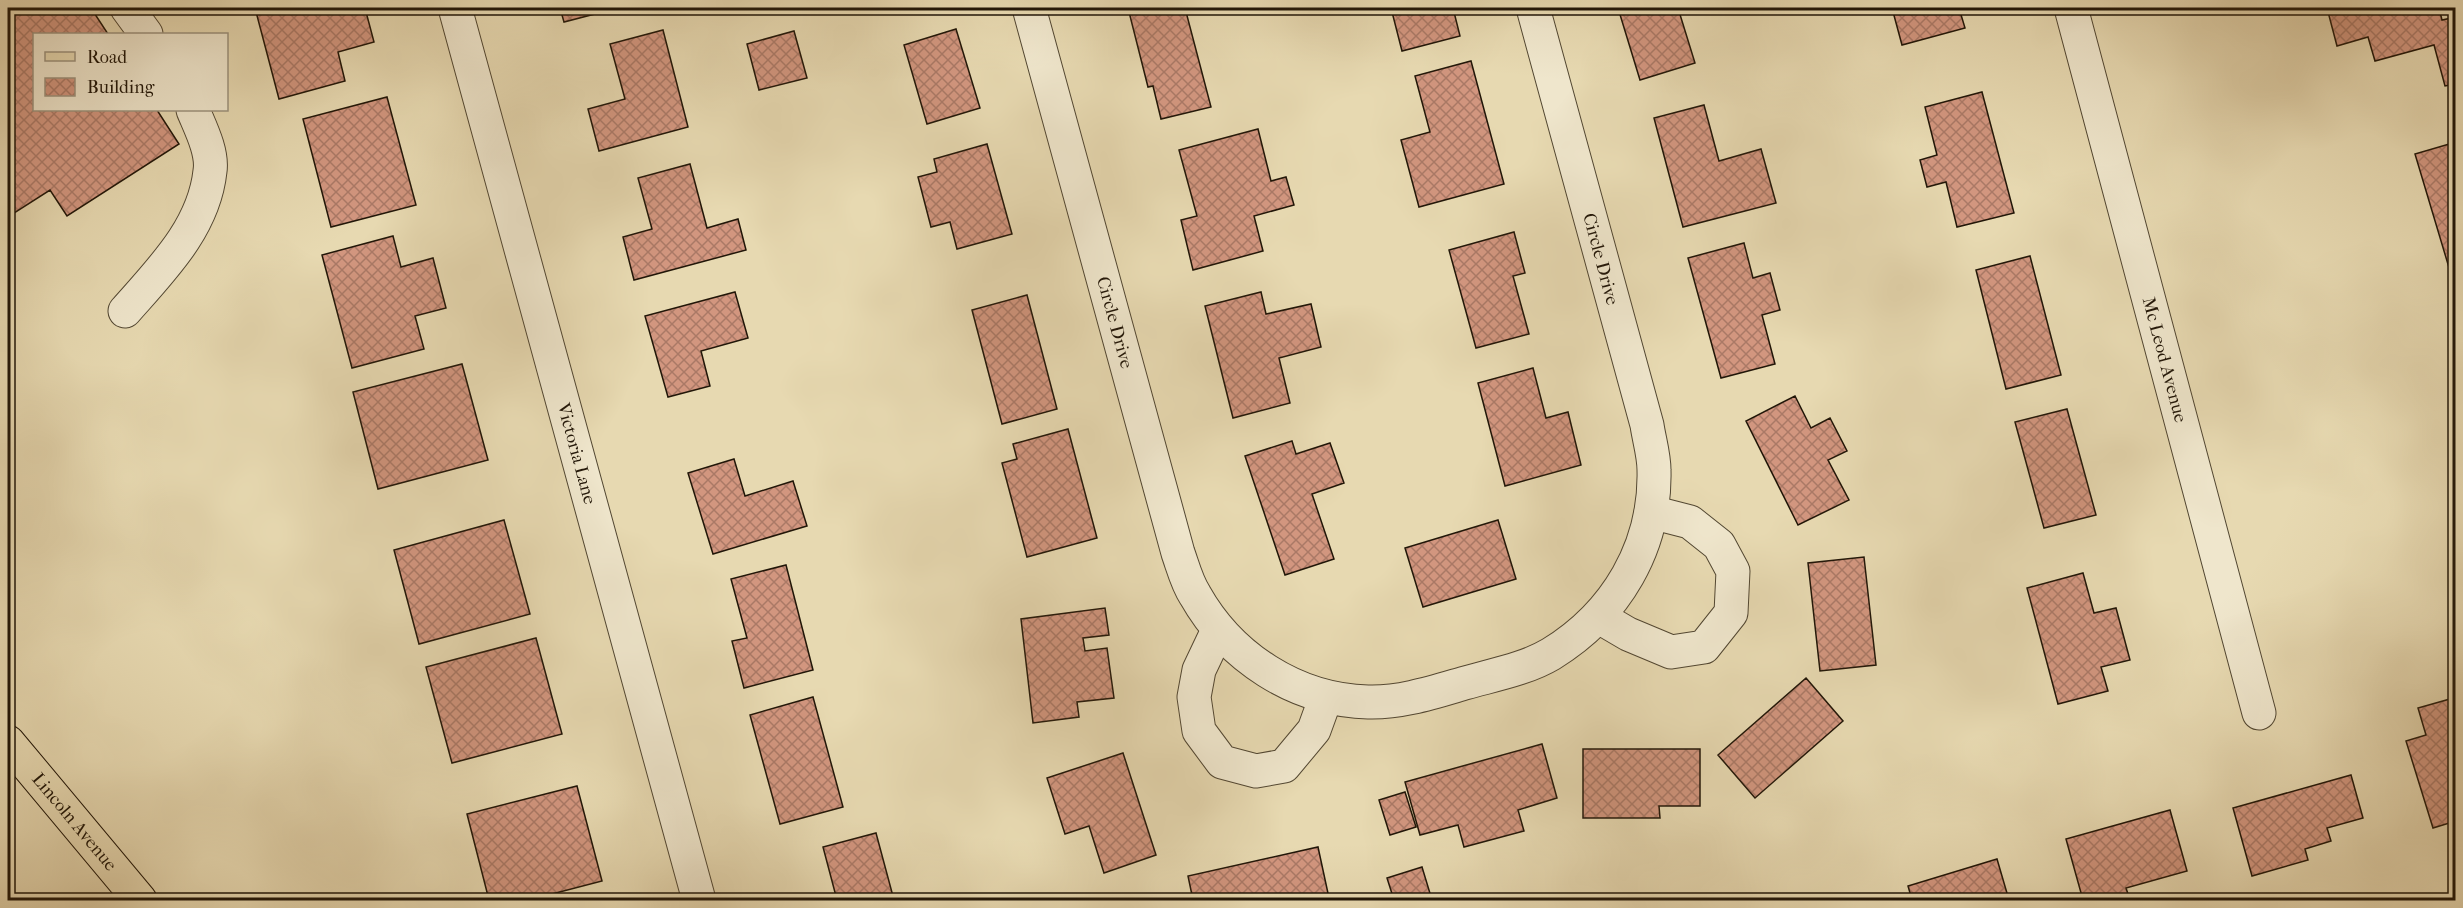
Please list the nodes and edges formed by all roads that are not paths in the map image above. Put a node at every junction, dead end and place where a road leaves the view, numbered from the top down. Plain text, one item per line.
1 (127, 8) edge
2 (455, 8) edge
3 (1029, 8) edge
4 (1533, 8) edge
5 (2071, 8) edge
6 (145, 33) edge
7 (193, 111) edge
8 (125, 310) dead end
9 (1651, 512) junction
10 (1599, 617) junction
11 (1218, 630) junction
12 (1326, 697) junction
13 (2259, 713) dead end
14 (8, 742) edge
15 (140, 900) edge
16 (699, 900) edge

1 - 6 street
2 - 16 street, Victoria Lane
3 - 11 street, Circle Drive
4 - 9 street, Circle Drive
5 - 13 street, Mc Leod Avenue
7 - 8 street
9 - 10 street, Circle Drive
9 - 10 street
10 - 12 street, Circle Drive
11 - 12 street, Circle Drive
11 - 12 street
14 - 15 main road, Lincoln Avenue

